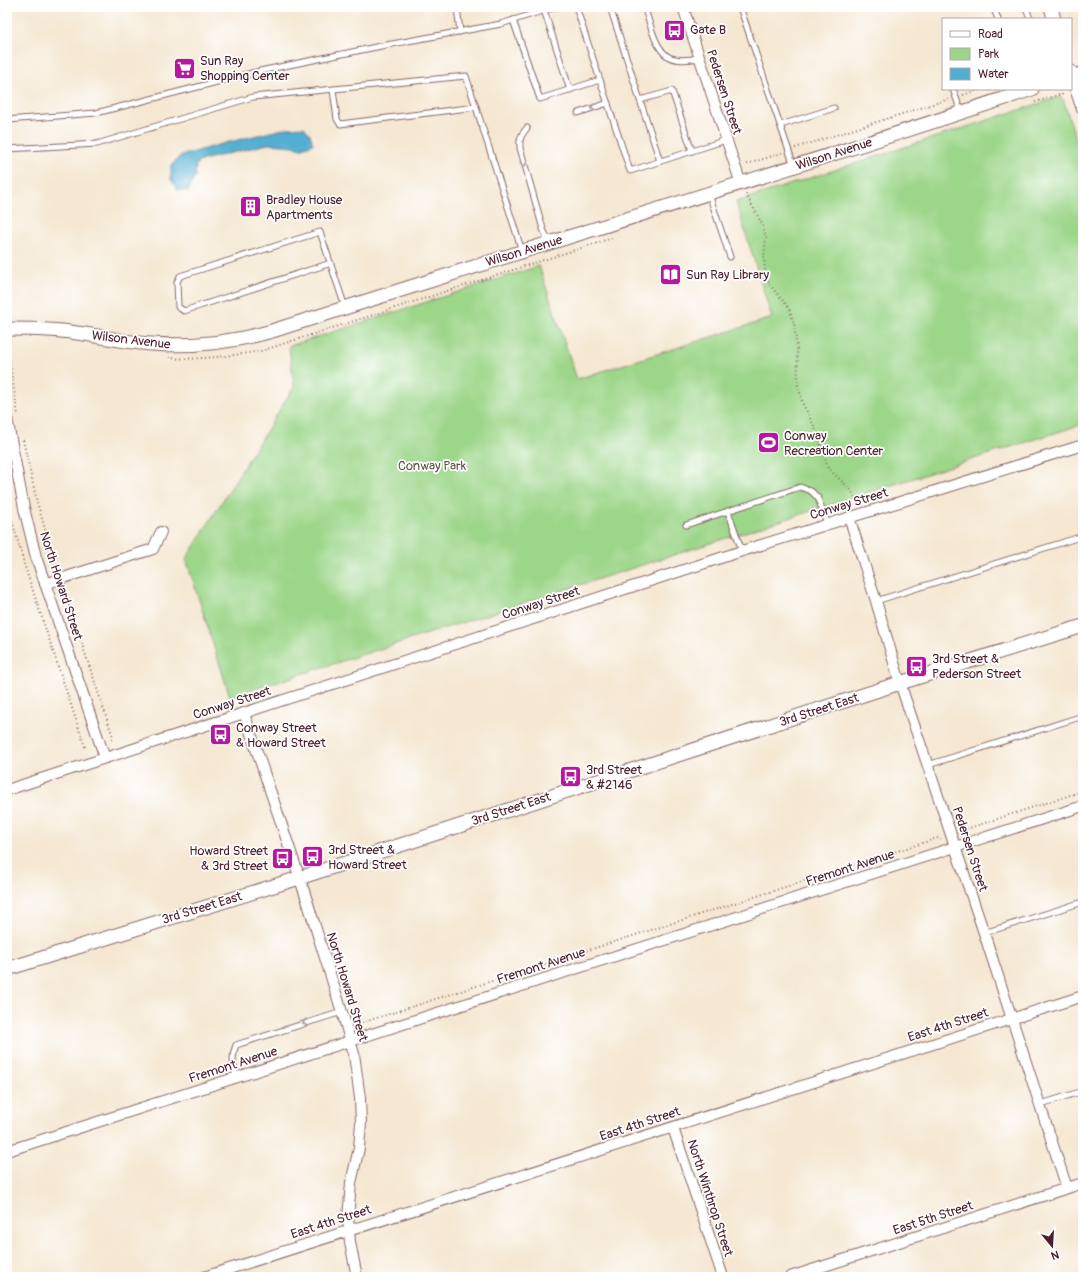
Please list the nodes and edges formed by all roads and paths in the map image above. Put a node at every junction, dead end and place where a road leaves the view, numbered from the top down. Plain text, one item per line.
1 (457, 7) edge
2 (555, 7) edge
3 (576, 7) edge
4 (610, 7) edge
5 (645, 7) edge
6 (683, 7) edge
7 (740, 7) edge
8 (994, 7) edge
9 (1026, 7) edge
10 (1051, 7) edge
11 (544, 10) junction
12 (998, 18) edge
13 (1030, 18) edge
14 (1054, 18) edge
15 (513, 20) junction
16 (460, 32) junction
17 (699, 58) junction
18 (1074, 74) edge
19 (600, 80) junction
20 (333, 90) junction
21 (570, 90) junction
22 (953, 90) edge
23 (977, 90) edge
24 (1029, 90) edge
25 (956, 97) junction
26 (640, 100) junction
27 (608, 103) junction
28 (476, 107) junction
29 (834, 108) dead end
30 (1083, 108) edge
31 (578, 112) dead end
32 (961, 113) junction
33 (7, 120) edge
34 (780, 125) junction
35 (527, 128) dead end
36 (726, 140) junction
37 (7, 149) edge
38 (789, 150) junction
39 (692, 151) junction
40 (660, 161) junction
41 (747, 164) dead end
42 (795, 167) junction
43 (741, 184) junction
44 (709, 194) junction
45 (549, 243) junction
46 (522, 252) junction
47 (730, 257) dead end
48 (331, 263) junction
49 (346, 308) junction
50 (8, 335) edge
51 (7, 418) edge
52 (19, 422) dead end
53 (23, 436) dead end
54 (1083, 445) edge
55 (855, 499) dead end
56 (7, 502) edge
57 (728, 511) junction
58 (849, 517) junction
59 (686, 524) dead end
60 (827, 524) junction
61 (161, 532) dead end
62 (1083, 536) edge
63 (742, 552) junction
64 (54, 569) dead end
65 (45, 584) junction
66 (62, 592) dead end
67 (876, 601) junction
68 (1083, 626) edge
69 (900, 683) junction
70 (244, 713) junction
71 (1083, 716) edge
72 (112, 740) dead end
73 (88, 748) dead end
74 (105, 758) junction
75 (928, 765) junction
76 (7, 790) edge
77 (1083, 791) edge
78 (1083, 806) edge
79 (964, 832) dead end
80 (943, 839) dead end
81 (956, 848) junction
82 (299, 878) junction
83 (1083, 902) edge
84 (984, 933) junction
85 (7, 969) edge
86 (1083, 996) edge
87 (342, 1012) junction
88 (1012, 1018) junction
89 (358, 1024) dead end
90 (351, 1041) junction
91 (237, 1078) junction
92 (1083, 1091) edge
93 (1041, 1104) junction
94 (673, 1128) junction
95 (7, 1151) edge
96 (1083, 1183) edge
97 (1067, 1188) junction
98 (349, 1230) junction
99 (204, 1277) edge
100 (357, 1277) edge
101 (723, 1277) edge
102 (790, 1277) edge

1 - 16 lane
2 - 11 lane
3 - 19 lane
4 - 26 lane
5 - 17 lane
6 - 17 street, Pedersen Street
7 - 34 lane
8 - 12 lane
9 - 13 lane
10 - 14 street
11 - 15 lane
11 - 21 lane
15 - 16 lane
15 - 21 lane
16 - 33 lane
17 - 36 street, Pedersen Street
18 - 30 street
19 - 21 lane
19 - 27 lane
20 - 28 lane
20 - 28 lane
20 - 37 lane
22 - 25 lane
23 - 25 path
24 - 32 street, Wilson Avenue
25 - 32 lane
25 - 38 path
26 - 39 lane
26 - 40 lane
27 -> 31 lane
27 - 40 lane
28 - 46 lane
29 - 34 lane
32 - 42 street, Wilson Avenue
34 - 38 lane
35 -> 45 lane
36 - 39 lane
36 - 43 street, Pedersen Street
38 - 41 path
38 - 42 lane
39 - 40 lane
42 - 43 street, Wilson Avenue
43 - 44 street, Wilson Avenue
43 - 55 path
44 - 45 street, Wilson Avenue
44 - 47 lane
45 - 46 street, Wilson Avenue
46 - 49 street, Wilson Avenue
48 - 48 lane
48 - 49 lane
49 - 50 street, Wilson Avenue
50 - 52 path
51 - 65 street, North Howard Street
53 - 64 path
54 - 58 street, Conway Street
56 - 73 path
57 - 59 lane
57 - 60 lane
57 - 63 lane
58 - 60 street, Conway Street
58 - 67 street, Pedersen Street
60 - 63 street, Conway Street
61 - 65 street
62 - 67 lane
63 - 70 street, Conway Street
65 - 74 street, North Howard Street
66 - 72 path
67 - 69 street, Pedersen Street
68 - 69 street, 3rd Street East
69 - 75 street, Pedersen Street
69 - 82 street, 3rd Street East
70 - 74 street, Conway Street
70 - 82 street, North Howard Street
71 - 75 lane
74 - 76 street, Conway Street
75 - 81 street, Pedersen Street
77 - 79 path
78 - 81 street, Fremont Avenue
80 - 89 path
81 - 84 street, Pedersen Street
81 - 90 street, Fremont Avenue
82 - 85 street, 3rd Street East
82 - 87 street, North Howard Street
83 - 84 lane
84 - 88 street, Pedersen Street
86 - 88 street, East 4th Street
87 - 90 street, North Howard Street
87 -> 91 lane
88 - 93 street, Pedersen Street
88 - 94 street, East 4th Street
90 - 91 street, Fremont Avenue
90 - 98 street, North Howard Street
91 - 95 street, Fremont Avenue
92 - 93 lane
93 - 97 street, Pedersen Street
94 - 98 street, East 4th Street
94 - 101 street, North Winthrop Street
96 - 97 street, East 5th Street
97 - 102 street, East 5th Street
98 - 99 street, East 4th Street
98 - 100 street, North Howard Street

